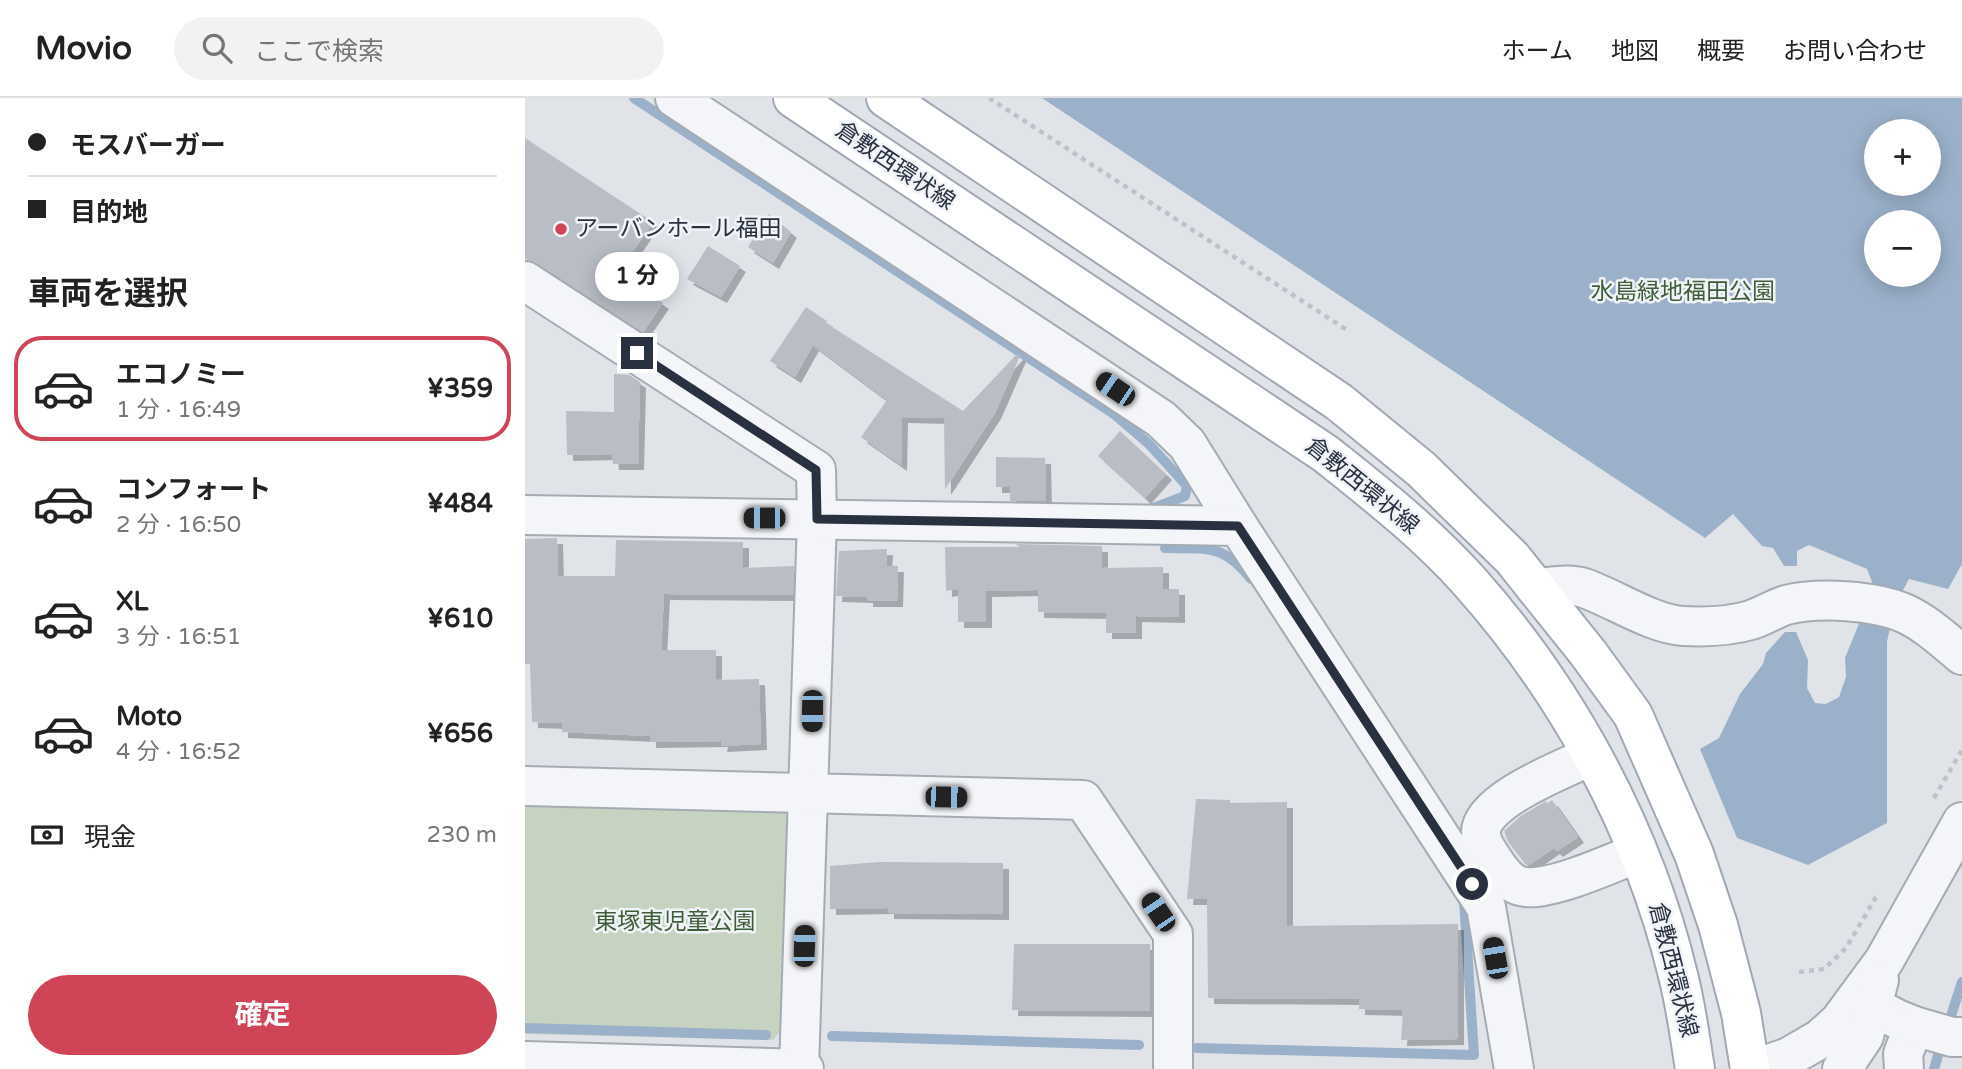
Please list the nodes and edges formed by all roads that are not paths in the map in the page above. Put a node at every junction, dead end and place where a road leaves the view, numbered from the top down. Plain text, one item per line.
1 (675, 98) edge
2 (793, 98) edge
3 (885, 98) edge
4 (525, 281) edge
5 (525, 515) edge
6 (817, 519) junction
7 (1238, 526) junction
8 (1536, 588) junction
9 (1962, 655) edge
10 (1591, 756) junction
11 (525, 786) edge
12 (810, 794) junction
13 (1945, 815) edge
14 (1638, 853) junction
15 (1884, 961) junction
16 (1873, 1006) junction
17 (1939, 1032) edge
18 (525, 1061) edge
19 (596, 1066) edge
20 (801, 1069) edge
21 (1173, 1069) edge
22 (1514, 1069) edge
23 (1695, 1069) edge
24 (1752, 1069) edge
25 (1842, 1069) edge
26 (1905, 1069) edge

1 - 7 street
2 - 10 main road, 倉敷西環状線
3 - 8 main road, 倉敷西環状線
4 - 6 street
5 - 6 street
6 - 7 street
6 - 12 street
7 - 22 street
8 - 9 street
8 - 24 main road, 倉敷西環状線
10 - 14 main road, 倉敷西環状線
10 - 14 street
11 - 12 street
12 - 20 street
12 - 21 street
13 - 15 street
14 - 23 main road, 倉敷西環状線
15 - 16 street
15 - 24 street
16 - 17 street
16 - 25 street
17 - 26 street
18 - 19 street
19 - 20 street

